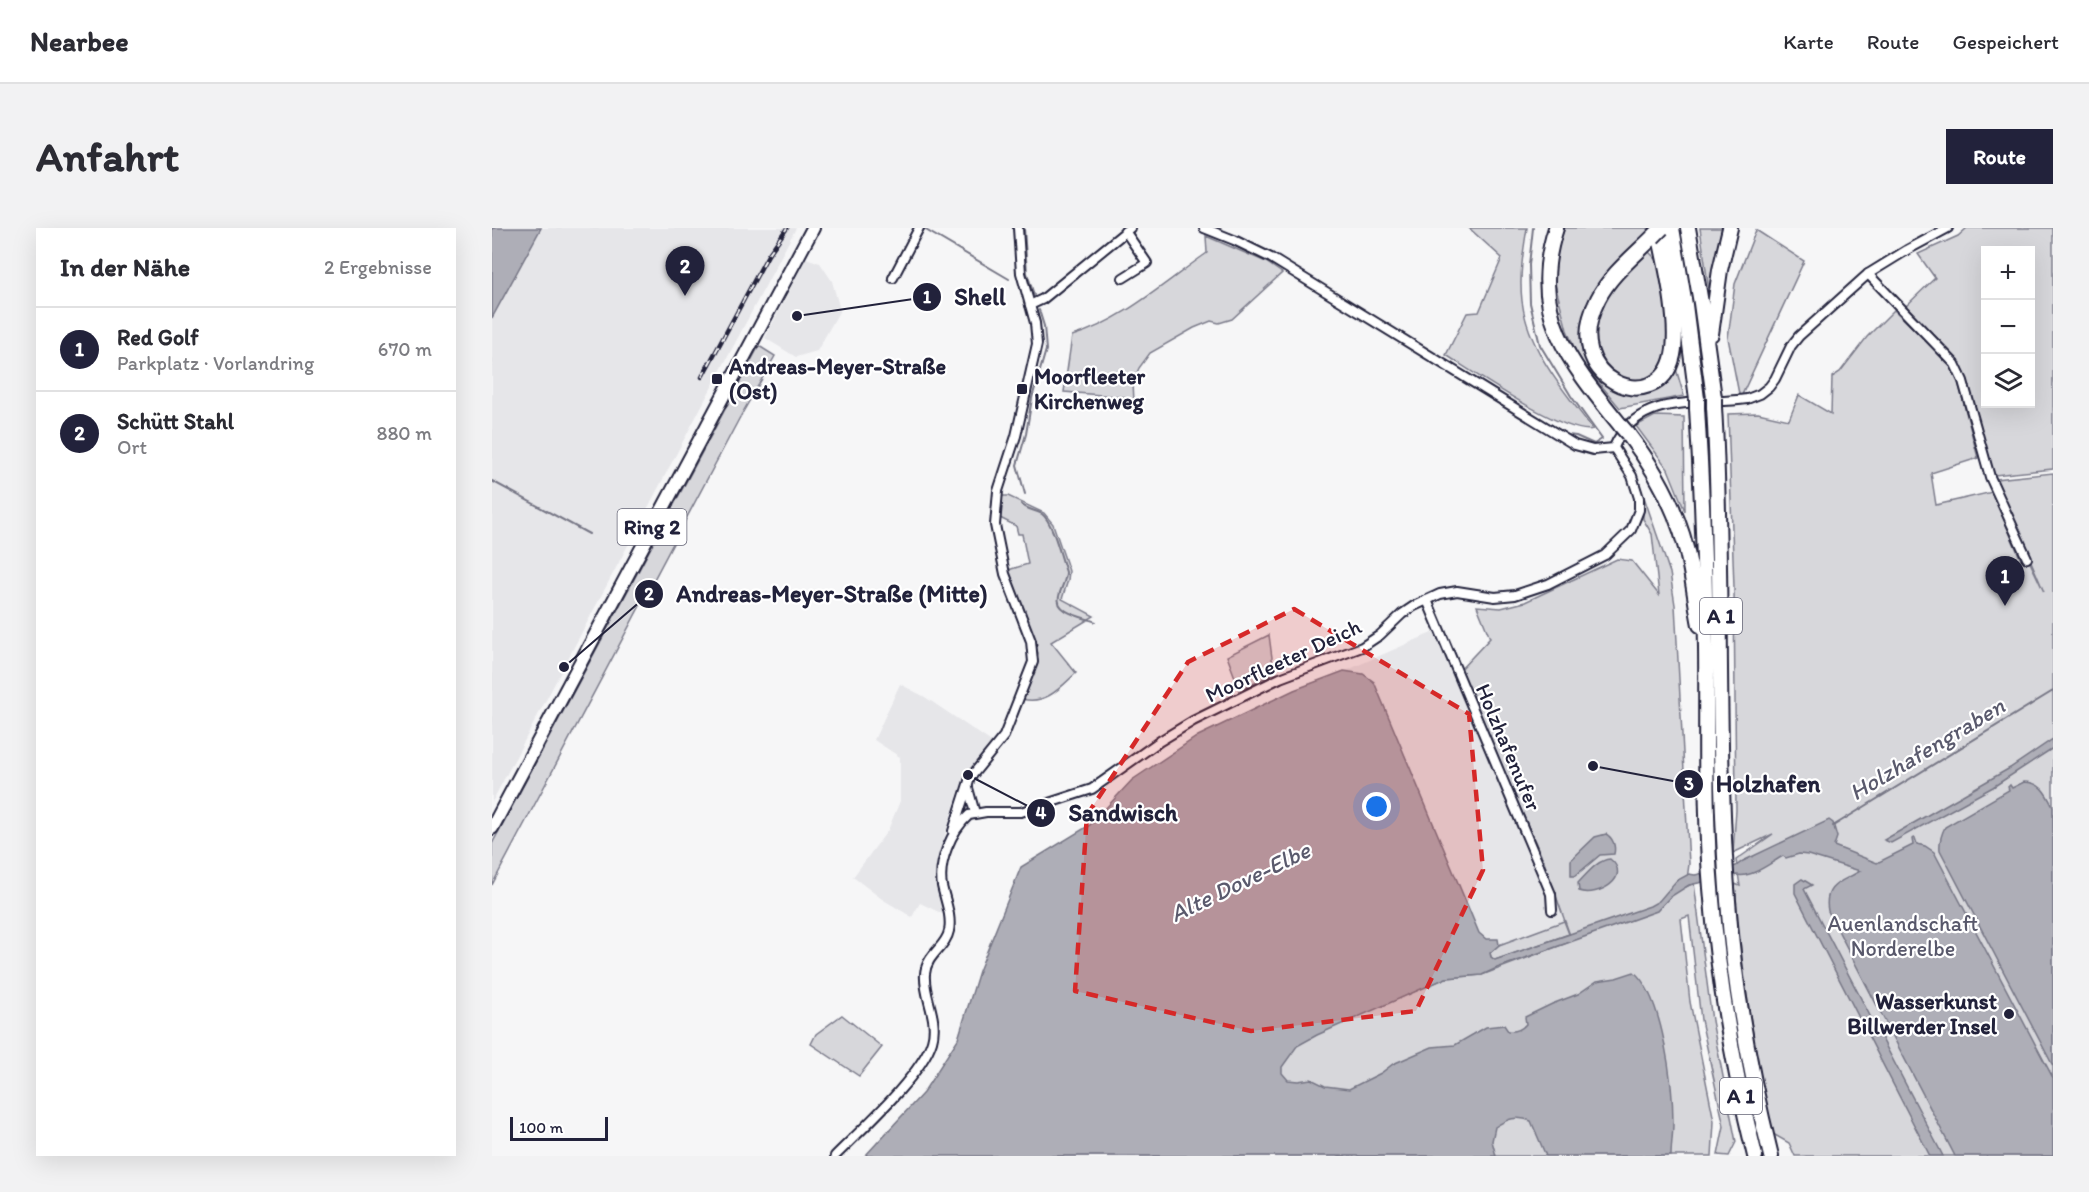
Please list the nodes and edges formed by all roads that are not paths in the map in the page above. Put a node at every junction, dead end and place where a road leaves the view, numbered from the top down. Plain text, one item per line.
1 (813, 228) edge
2 (919, 228) edge
3 (1018, 228) edge
4 (1204, 228) edge
5 (1556, 228) edge
6 (1672, 228) edge
7 (1688, 228) edge
8 (1730, 228) edge
9 (1948, 228) edge
10 (1127, 230) edge
11 (1657, 231) edge
12 (1868, 274) junction
13 (893, 278) dead end
14 (1123, 278) dead end
15 (1029, 305) junction
16 (1710, 363) junction
17 (1614, 448) junction
18 (2026, 558) dead end
19 (1427, 600) junction
20 (1706, 650) junction
21 (968, 786) junction
22 (975, 813) junction
23 (492, 828) edge
24 (952, 838) junction
25 (1552, 910) dead end
26 (835, 1156) edge
27 (1755, 1156) edge
28 (1771, 1156) edge

1 - 23 main road, Ring 2
2 - 13 street
3 - 15 street
4 - 17 street
5 - 20 highway
6 - 20 highway, A 1
7 - 16 highway, A 1
8 - 16 highway
9 - 12 street
10 - 14 street
10 - 15 street
11 - 11 highway
12 - 17 street
12 - 18 street
15 - 21 street
16 - 28 highway, A 1
17 - 19 street, Moorfleeter Deich
19 - 22 street, Moorfleeter Deich
19 - 25 street, Holzhafenufer
20 - 27 highway, A 1
21 - 22 street
21 - 24 street
22 - 24 street
24 - 26 street

